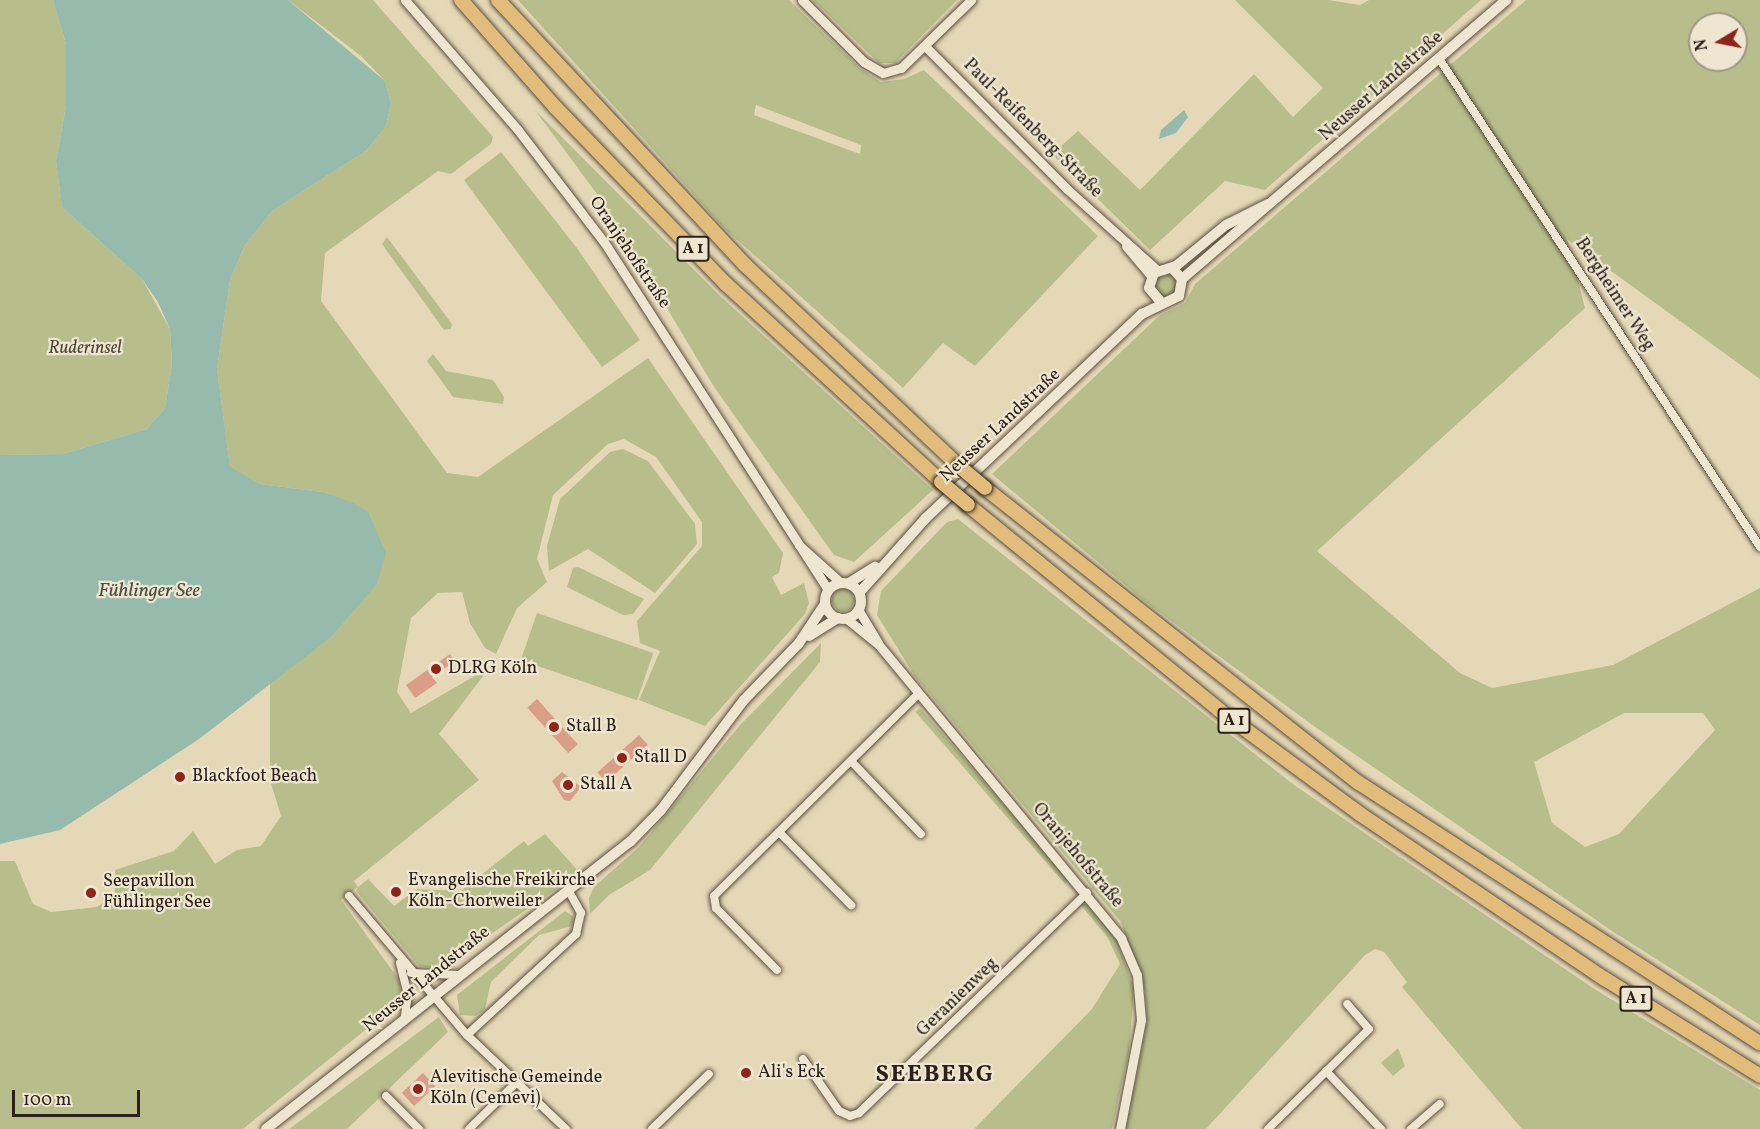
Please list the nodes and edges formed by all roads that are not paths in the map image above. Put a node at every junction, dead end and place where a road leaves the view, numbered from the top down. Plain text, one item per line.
1 (405, 0) edge
2 (461, 0) edge
3 (498, 0) edge
4 (802, 0) edge
5 (971, 0) edge
6 (1506, 0) edge
7 (925, 46) junction
8 (1440, 60) junction
9 (1279, 198) junction
10 (1172, 268) junction
11 (1154, 273) junction
12 (1182, 279) junction
13 (1151, 293) junction
14 (1160, 302) junction
15 (1143, 314) junction
16 (799, 545) junction
17 (1760, 547) edge
18 (883, 562) junction
19 (844, 583) junction
20 (828, 590) junction
21 (860, 592) junction
22 (825, 604) junction
23 (859, 611) junction
24 (842, 619) junction
25 (799, 643) junction
26 (879, 645) junction
27 (918, 694) junction
28 (850, 761) junction
29 (778, 832) junction
30 (921, 834) dead end
31 (570, 893) junction
32 (1087, 893) junction
33 (349, 896) dead end
34 (851, 905) dead end
35 (397, 956) junction
36 (777, 970) dead end
37 (411, 973) junction
38 (459, 975) junction
39 (433, 998) junction
40 (1347, 1004) dead end
41 (404, 1021) junction
42 (467, 1035) junction
43 (1760, 1043) edge
44 (802, 1059) dead end
45 (1326, 1071) junction
46 (709, 1074) dead end
47 (1760, 1076) edge
48 (517, 1082) junction
49 (386, 1096) dead end
50 (1440, 1104) dead end
51 (266, 1129) edge
52 (419, 1129) edge
53 (469, 1129) edge
54 (566, 1129) edge
55 (652, 1129) edge
56 (1120, 1129) edge
57 (1268, 1129) edge
58 (1381, 1129) edge
59 (1411, 1129) edge

1 - 16 street, Oranjehofstraße
2 - 47 highway, A 1, bridge
3 - 43 highway, A 1, bridge
4 - 7 street
5 - 7 street
6 - 8 main road, Neusser Landstraße
7 - 11 street, Paul-Reifenberg-Straße
8 - 9 main road, Neusser Landstraße
8 - 17 street, Bergheimer Weg
9 - 10 main road, Neusser Landstraße
9 - 12 main road, Neusser Landstraße
10 - 11 main road, Neusser Landstraße
10 - 12 main road
11 - 13 main road, Neusser Landstraße
12 - 14 main road, Neusser Landstraße
13 - 14 main road
13 - 15 main road, Neusser Landstraße
14 - 15 main road, Neusser Landstraße
15 - 18 main road, Neusser Landstraße
16 - 19 street, Oranjehofstraße
16 - 20 street, Oranjehofstraße
18 - 19 main road, Neusser Landstraße
18 - 21 main road, Neusser Landstraße
19 - 20 main road
19 - 21 main road
20 - 22 main road
21 - 23 main road
22 - 24 main road
22 - 25 main road, Neusser Landstraße
23 - 24 main road
23 - 26 street, Oranjehofstraße
24 - 25 main road, Neusser Landstraße
24 - 26 street, Oranjehofstraße
25 - 31 main road, Neusser Landstraße
26 - 27 street, Oranjehofstraße
27 - 28 street
27 - 32 street, Oranjehofstraße
28 - 29 street
28 - 30 street
29 - 34 street
29 - 36 street
31 - 38 main road, Neusser Landstraße
31 - 42 street
32 - 44 street, Geranienweg
32 - 56 street, Oranjehofstraße
33 - 35 street
35 - 37 street
35 - 41 street
37 - 38 street
37 - 39 street
38 - 39 main road, Neusser Landstraße
39 - 41 main road, Neusser Landstraße
39 - 42 street
40 - 45 street
41 - 51 main road, Neusser Landstraße
42 - 48 street
45 - 57 street
45 - 58 street
46 - 55 street
48 - 53 street
48 - 54 street
49 - 52 street
50 - 59 street

